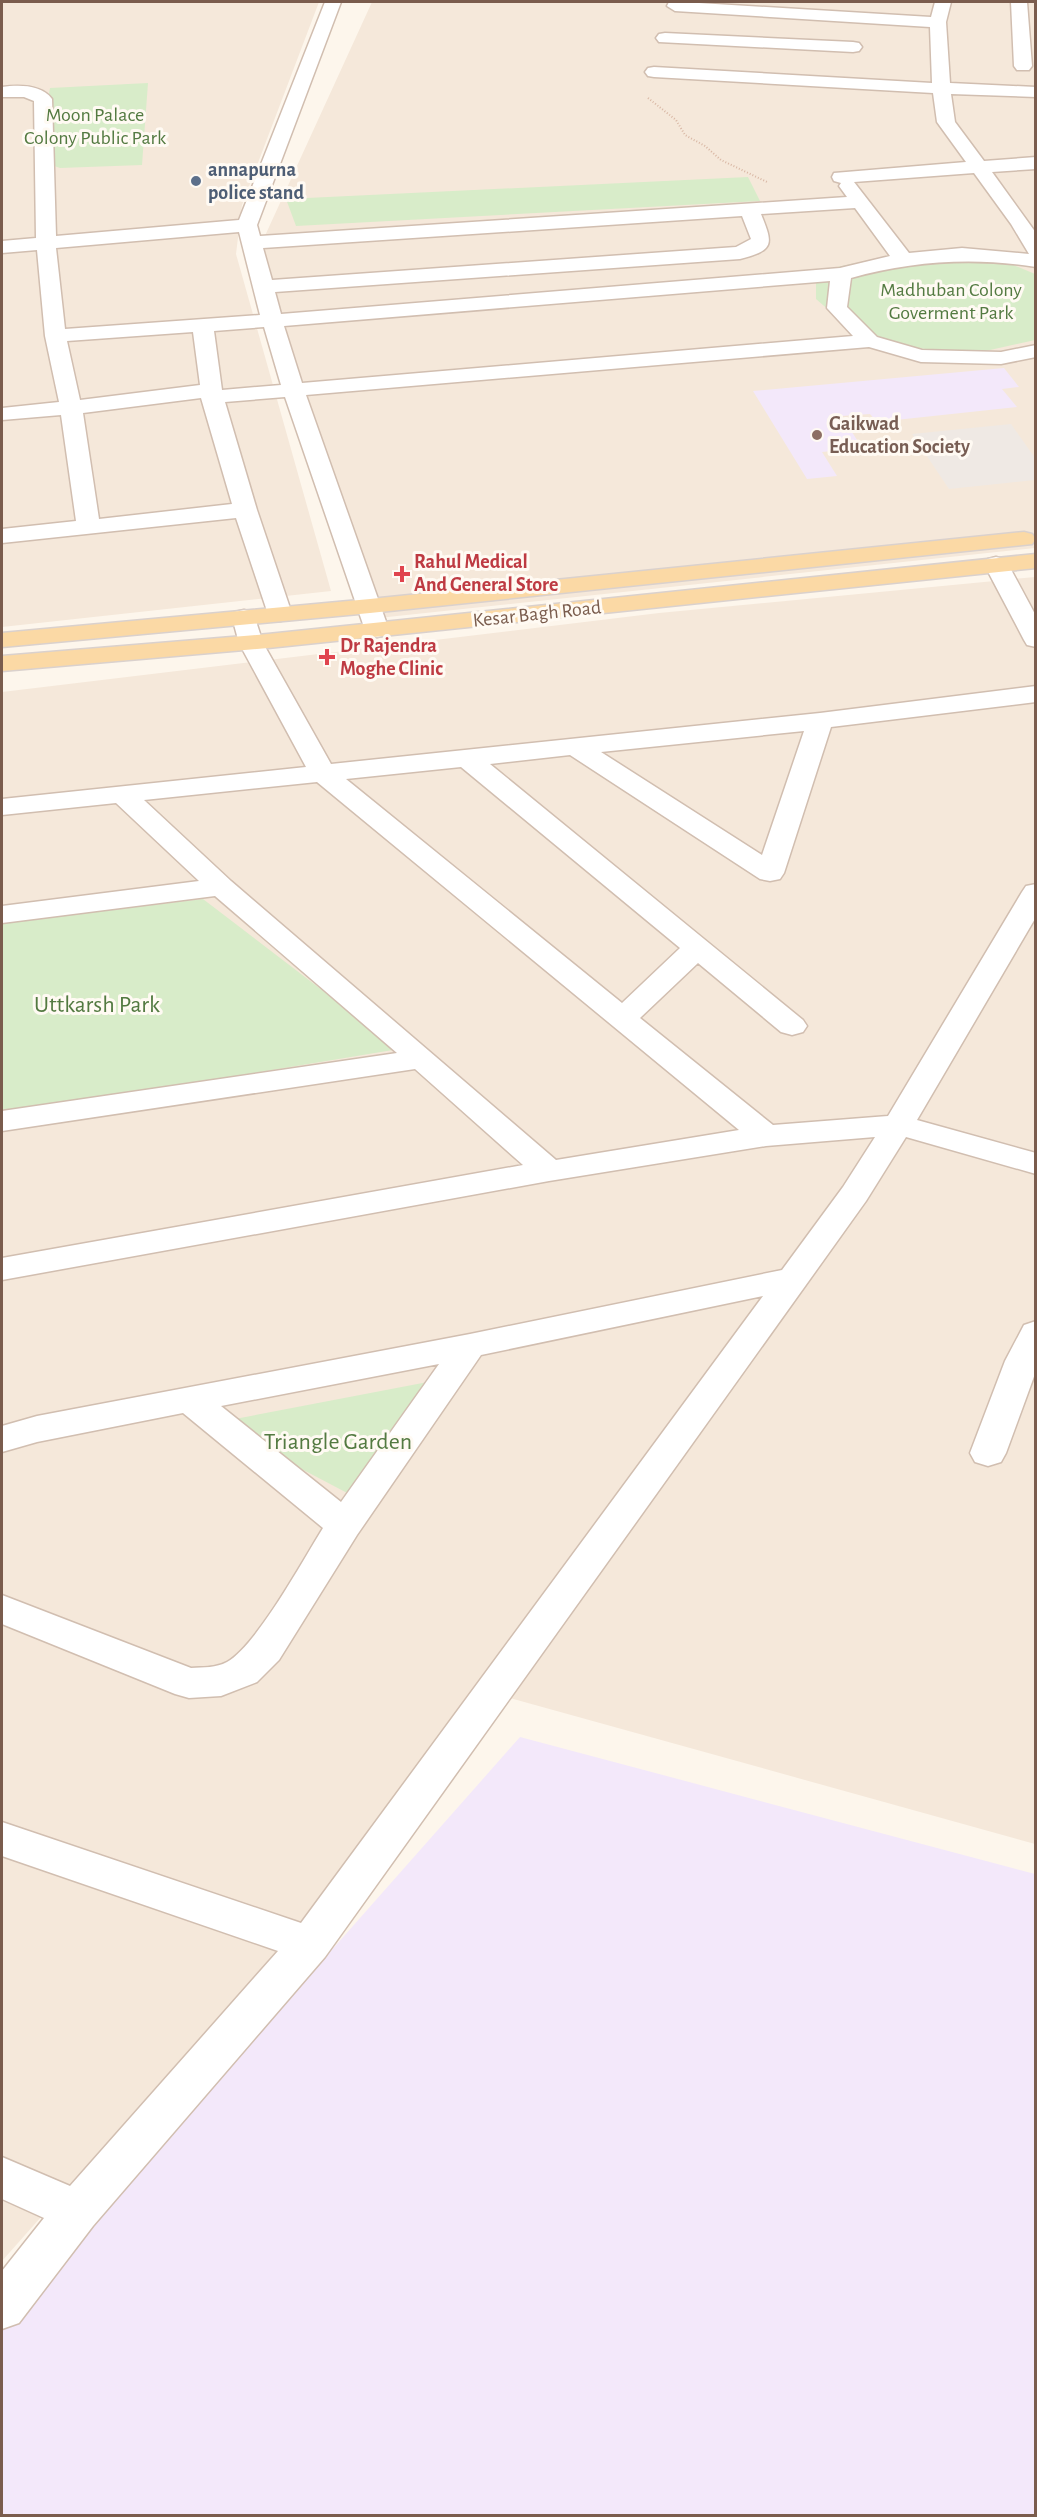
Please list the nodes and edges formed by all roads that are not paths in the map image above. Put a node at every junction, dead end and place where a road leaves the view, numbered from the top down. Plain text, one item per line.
1 (333, 2) edge
2 (943, 2) edge
3 (1019, 2) edge
4 (676, 4) edge
5 (848, 16) junction
6 (938, 22) junction
7 (665, 38) junction
8 (853, 47) junction
9 (1023, 66) dead end
10 (654, 72) junction
11 (857, 85) junction
12 (940, 87) junction
13 (639, 91) road end
14 (2, 92) edge
15 (1035, 92) edge
16 (1035, 163) edge
17 (978, 168) junction
18 (860, 202) junction
19 (749, 209) junction
20 (1028, 222) edge
21 (249, 234) junction
22 (46, 243) junction
23 (2, 247) edge
24 (1035, 250) edge
25 (903, 259) junction
26 (1035, 261) edge
27 (841, 274) junction
28 (262, 287) junction
29 (272, 320) junction
30 (203, 325) junction
31 (55, 336) junction
32 (870, 341) junction
33 (1035, 351) edge
34 (293, 389) junction
35 (212, 394) junction
36 (71, 408) junction
37 (2, 414) edge
38 (245, 510) junction
39 (89, 528) junction
40 (2, 536) edge
41 (1035, 538) edge
42 (1035, 561) edge
43 (996, 564) junction
44 (370, 606) junction
45 (280, 614) junction
46 (244, 617) junction
47 (377, 630) junction
48 (2, 640) edge
49 (1035, 640) edge
50 (251, 643) junction
51 (2, 664) edge
52 (1035, 694) edge
53 (820, 721) junction
54 (573, 747) junction
55 (467, 758) junction
56 (323, 773) junction
57 (123, 795) junction
58 (2, 807) edge
59 (221, 887) junction
60 (1035, 891) edge
61 (2, 915) edge
62 (698, 948) junction
63 (623, 1018) junction
64 (792, 1026) dead end
65 (422, 1059) junction
66 (2, 1121) edge
67 (898, 1125) junction
68 (766, 1136) junction
69 (1035, 1164) edge
70 (549, 1171) junction
71 (2, 1269) edge
72 (792, 1279) junction
73 (1035, 1333) edge
74 (470, 1346) junction
75 (189, 1399) junction
76 (2, 1439) edge
77 (988, 1453) dead end
78 (344, 1525) junction
79 (2, 1609) edge
80 (2, 1839) edge
81 (310, 1944) junction
82 (2, 2176) edge
83 (77, 2211) junction
84 (2, 2307) edge

1 - 21 street
2 - 6 street
3 - 9 street
4 - 5 street
4 - 7 street
5 - 6 street
5 - 8 street
6 - 12 street
7 - 8 street
7 - 10 street
8 - 11 street
10 - 11 street
10 - 13 street
11 - 12 street
12 - 15 street
12 - 17 street
14 - 22 street
16 - 17 street
17 - 18 street
17 - 20 street
18 - 19 street
18 - 25 street
19 - 21 street
19 - 28 street
20 - 24 street
21 - 22 street
21 - 28 street
22 - 23 street
22 - 31 street
25 - 26 street
25 - 27 street
27 - 29 street
27 - 32 street
28 - 29 street
29 - 30 street
29 - 34 street
30 - 31 street
30 - 35 street
31 - 36 street
32 - 33 street
32 - 34 street
34 - 35 street
34 - 44 street
35 - 36 street
35 - 38 street
36 - 37 street
36 - 39 street
38 - 39 street
38 - 45 street
39 - 40 street
41 - 44 main road, Kesar Bagh Road
42 - 43 main road, Kesar Bagh Road
43 - 47 main road, Kesar Bagh Road
43 - 49 street
44 - 45 main road, Kesar Bagh Road
44 - 47 street
45 - 46 main road, Kesar Bagh Road
46 - 48 main road, Kesar Bagh Road
46 - 50 street
47 - 50 main road, Kesar Bagh Road
50 - 51 main road, Kesar Bagh Road
50 - 56 street
52 - 53 street
53 - 54 street
53 - 54 street
54 - 55 street
55 - 56 street
55 - 62 street
56 - 57 street
56 - 63 street
57 - 58 street
57 - 59 street
59 - 61 street
59 - 65 street
60 - 67 street
62 - 63 street
62 - 64 street
63 - 68 street
65 - 66 street
65 - 70 street
67 - 68 street
67 - 69 street
67 - 72 street
68 - 70 street
70 - 71 street
72 - 74 street
72 - 81 street
73 - 77 street
74 - 75 street
74 - 78 street
75 - 76 street
75 - 78 street
78 - 79 street
80 - 81 street
81 - 83 street
82 - 83 street
83 - 84 street

